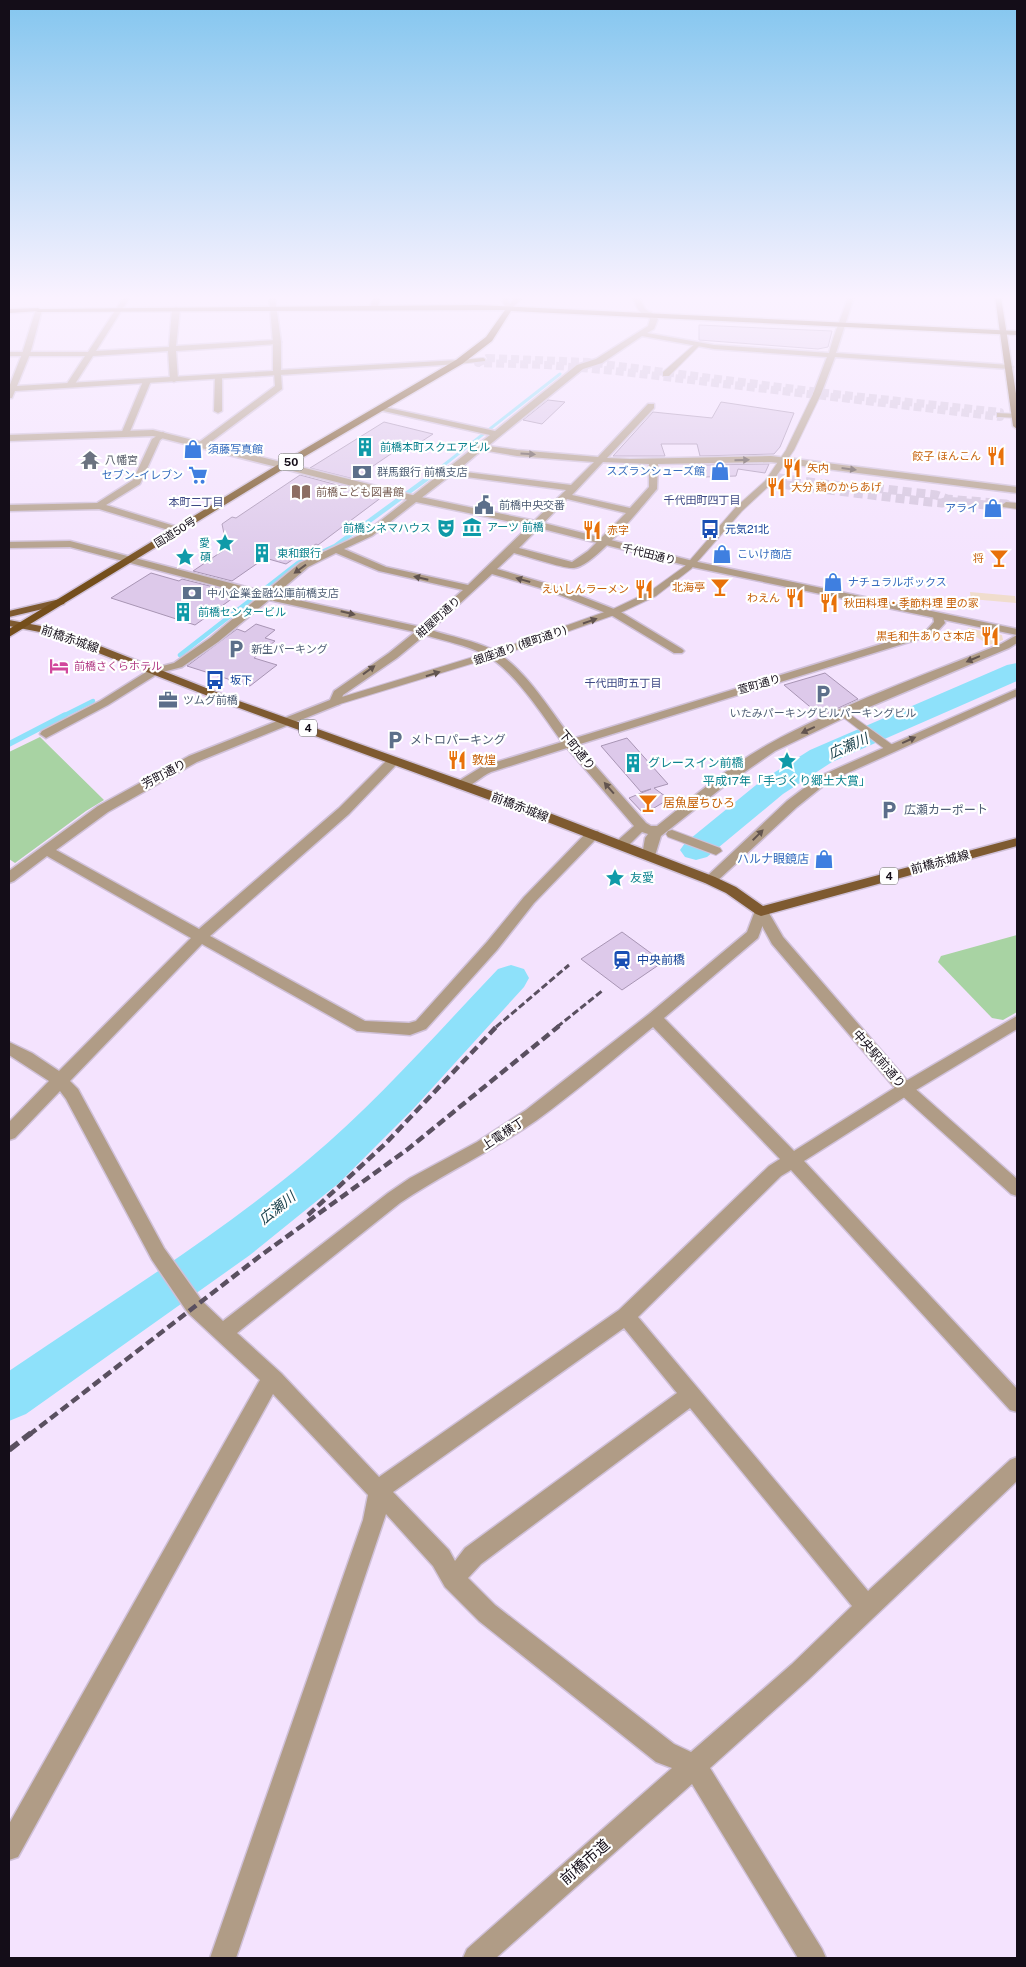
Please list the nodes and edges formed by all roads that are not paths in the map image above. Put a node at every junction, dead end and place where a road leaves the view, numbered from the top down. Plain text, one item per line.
1 (32, 389) edge
2 (144, 389) edge
3 (218, 389) edge
4 (277, 389) edge
5 (414, 389) edge
6 (549, 389) edge
7 (819, 389) edge
8 (1013, 389) edge
9 (10, 391) edge
10 (817, 394) joint
11 (651, 406) dead end
12 (382, 408) junction
13 (218, 411) dead end
14 (1000, 415) dead end
15 (1017, 416) edge
16 (1017, 426) edge
17 (489, 432) junction
18 (125, 434) junction
19 (163, 435) junction
20 (9, 438) edge
21 (201, 445) junction
22 (480, 447) junction
23 (602, 459) junction
24 (783, 461) junction
25 (653, 462) junction
26 (282, 466) junction
27 (449, 472) junction
28 (572, 488) junction
29 (1017, 490) edge
30 (564, 496) junction
31 (416, 499) junction
32 (100, 506) junction
33 (1006, 506) dead end
34 (1017, 506) edge
35 (9, 508) edge
36 (632, 511) junction
37 (536, 524) junction
38 (178, 530) junction
39 (604, 542) junction
40 (9, 545) edge
41 (510, 549) junction
42 (337, 550) junction
43 (129, 560) junction
44 (692, 564) junction
45 (489, 570) junction
46 (469, 588) junction
47 (266, 596) junction
48 (60, 602) junction
49 (615, 613) junction
50 (9, 614) edge
51 (938, 616) junction
52 (9, 623) edge
53 (22, 626) junction
54 (9, 628) edge
55 (423, 631) junction
56 (1017, 632) edge
57 (9, 634) edge
58 (1017, 638) edge
59 (678, 651) dead end
60 (494, 654) junction
61 (155, 671) junction
62 (1017, 692) edge
63 (336, 702) junction
64 (844, 713) junction
65 (288, 721) junction
66 (46, 734) dead end
67 (569, 743) junction
68 (890, 748) junction
69 (393, 760) junction
70 (461, 785) junction
71 (641, 826) junction
72 (666, 832) junction
73 (593, 834) junction
74 (1016, 843) edge
75 (621, 845) junction
76 (46, 850) junction
77 (712, 850) dead end
78 (649, 856) junction
79 (9, 878) edge
80 (710, 880) junction
81 (761, 911) junction
82 (200, 937) junction
83 (654, 1018) junction
84 (1017, 1022) edge
85 (9, 1048) edge
86 (61, 1080) junction
87 (905, 1089) junction
88 (9, 1134) edge
89 (791, 1160) junction
90 (1017, 1189) edge
91 (626, 1316) junction
92 (223, 1332) junction
93 (274, 1380) junction
94 (691, 1395) junction
95 (1017, 1403) edge
96 (1017, 1467) edge
97 (379, 1492) junction
98 (452, 1579) junction
99 (867, 1607) junction
100 (694, 1766) junction
101 (9, 1848) edge
102 (223, 1958) edge
103 (476, 1958) edge
104 (812, 1958) edge

1 - 9 street
2 - 18 street
3 - 13 street
4 - 21 street
5 - 12 highway, 国道50号 / 50
6 - 17 street
7 - 10 street
8 - 15 main road
10 - 24 street, 銀座通り (榎町通り)
11 - 23 street, 紺屋町通り
12 - 17 street
12 - 26 highway, 国道50号 / 50
14 - 15 street
15 - 16 main road
17 - 22 street
18 - 19 street, 千代田通り
18 - 20 street, 千代田通り
19 - 21 street, 千代田通り
19 - 32 street
21 - 26 street, 千代田通り
22 -> 23 street
22 - 27 street
23 - 25 street
23 - 28 street, 紺屋町通り
25 -> 24 street
24 -> 29 street
24 - 44 street, 銀座通り (榎町通り)
25 - 36 street
26 - 31 street, 千代田通り
26 - 38 highway, 国道50号 / 50
27 - 28 street
27 - 31 street
28 - 30 street, 紺屋町通り
30 - 36 street
30 - 37 street, 紺屋町通り
31 - 37 street, 千代田通り
31 - 42 street
32 - 35 street
32 - 38 street
33 - 34 street
36 - 39 street
37 - 39 street, 千代田通り
37 - 41 street, 紺屋町通り
38 - 43 highway, 国道50号 / 50
39 - 41 street
39 - 44 street, 千代田通り
40 - 43 street
41 - 45 street, 紺屋町通り
46 -> 42 street
42 -> 47 street
43 - 47 street
43 - 48 highway, 国道50号 / 50
44 - 49 street, 銀座通り (榎町通り)
44 - 51 street, 千代田通り
45 - 46 street, 紺屋町通り
49 -> 45 street
46 - 55 street, 紺屋町通り
47 -> 55 street
47 - 61 street
48 - 50 main road
48 - 53 highway, 国道50号 / 50
49 - 59 street
60 -> 49 street, 銀座通り (榎町通り)
51 - 56 street, 千代田通り
51 - 67 street, 萱町通り
52 - 53 main road
53 - 54 main road
53 - 57 highway, 国道50号 / 50
53 - 61 main road, 前橋赤城線 / 4
55 - 60 street
63 -> 55 street, 紺屋町通り
58 -> 64 street
63 -> 60 street, 銀座通り (榎町通り)
60 - 67 street, 下町通り
61 - 65 main road, 前橋赤城線 / 4
61 - 66 street
68 -> 62 street
63 - 65 street, 芳町通り
64 - 68 street
64 -> 72 street
65 - 69 main road, 前橋赤城線 / 4
65 - 76 street, 芳町通り
67 - 70 street
71 -> 67 street, 下町通り
80 -> 68 street
69 - 70 main road, 前橋赤城線 / 4
69 - 82 street
70 - 73 main road, 前橋赤城線 / 4
71 - 72 street
71 - 75 street
72 - 77 street
72 - 78 street
73 - 75 main road, 前橋赤城線 / 4
73 - 82 street
74 - 81 main road, 前橋赤城線 / 4
75 - 78 main road, 前橋赤城線 / 4
76 - 79 street, 芳町通り
76 - 82 street
78 - 80 main road, 前橋赤城線 / 4
80 - 81 main road, 前橋赤城線 / 4
81 - 83 street, 上電横丁
81 - 87 street, 中央駅前通り
82 - 86 street
83 - 89 street
83 - 92 street, 上電横丁
84 - 87 street
85 - 86 street
86 - 88 street
86 - 92 street
87 - 89 street
87 - 90 street, 中央駅前通り
89 - 91 street
89 - 95 street
91 - 94 street
91 - 97 street
92 - 93 street
93 - 97 street
93 - 101 street
94 - 98 street
94 - 99 street
96 - 99 street, 前橋市道
97 - 98 street
97 - 102 street
98 - 100 street
99 - 100 street, 前橋市道
100 - 103 street, 前橋市道
100 - 104 street

